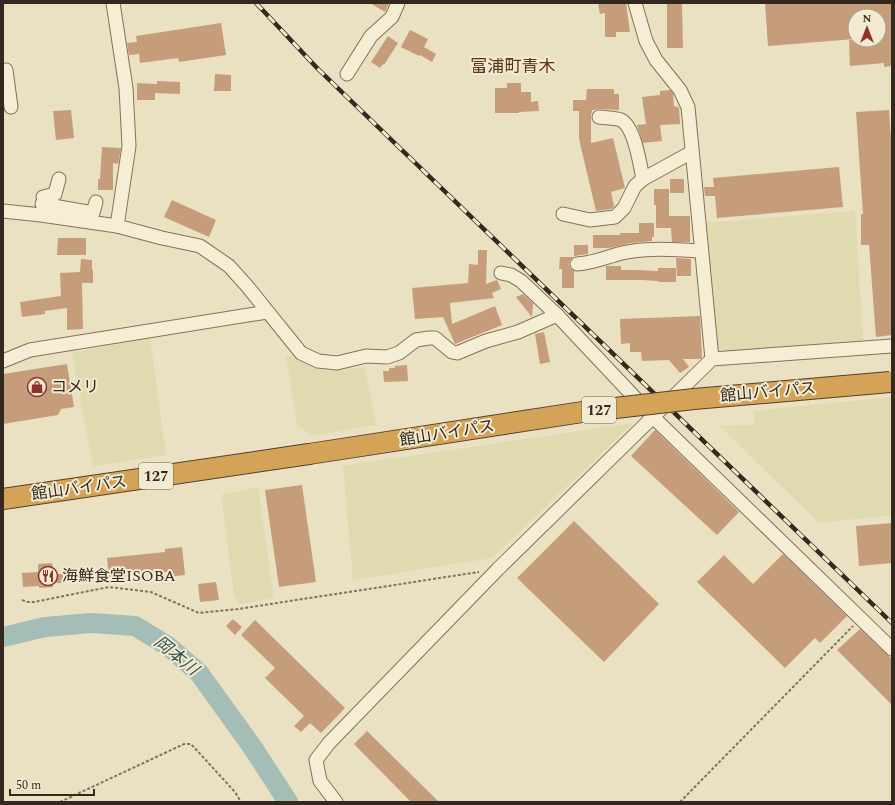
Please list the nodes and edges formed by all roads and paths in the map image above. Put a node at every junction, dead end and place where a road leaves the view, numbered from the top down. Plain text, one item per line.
1 (113, 3) edge
2 (398, 3) edge
3 (635, 3) edge
4 (6, 70) dead end
5 (347, 74) dead end
6 (11, 107) dead end
7 (600, 117) dead end
8 (692, 152) junction
9 (59, 179) dead end
10 (643, 179) junction
11 (96, 202) dead end
12 (3, 212) edge
13 (563, 214) dead end
14 (117, 226) junction
15 (701, 251) junction
16 (577, 264) dead end
17 (501, 273) dead end
18 (267, 312) junction
19 (558, 315) junction
20 (892, 346) edge
21 (712, 359) junction
22 (3, 361) edge
23 (891, 382) edge
24 (653, 417) junction
25 (3, 499) edge
26 (498, 569) junction
27 (22, 600) dead end
28 (860, 619) junction
29 (892, 649) edge
30 (60, 802) edge
31 (241, 802) edge
32 (336, 802) edge
33 (680, 802) edge

1 - 14 street
2 - 5 street
3 - 8 street
4 - 6 street
7 - 10 street
8 - 10 street
8 - 15 street
9 - 11 street
10 - 13 street
12 - 14 street
14 - 18 street
15 - 16 street
15 - 21 street
17 - 19 street
18 - 19 street
18 - 22 street
19 - 24 street
20 - 21 street
21 - 24 street
23 - 25 highway, 館山バイパス / 127, bridge
24 - 26 street
24 - 28 street
26 - 27 path
26 - 32 street
28 - 29 street
28 - 33 path
30 - 31 path

